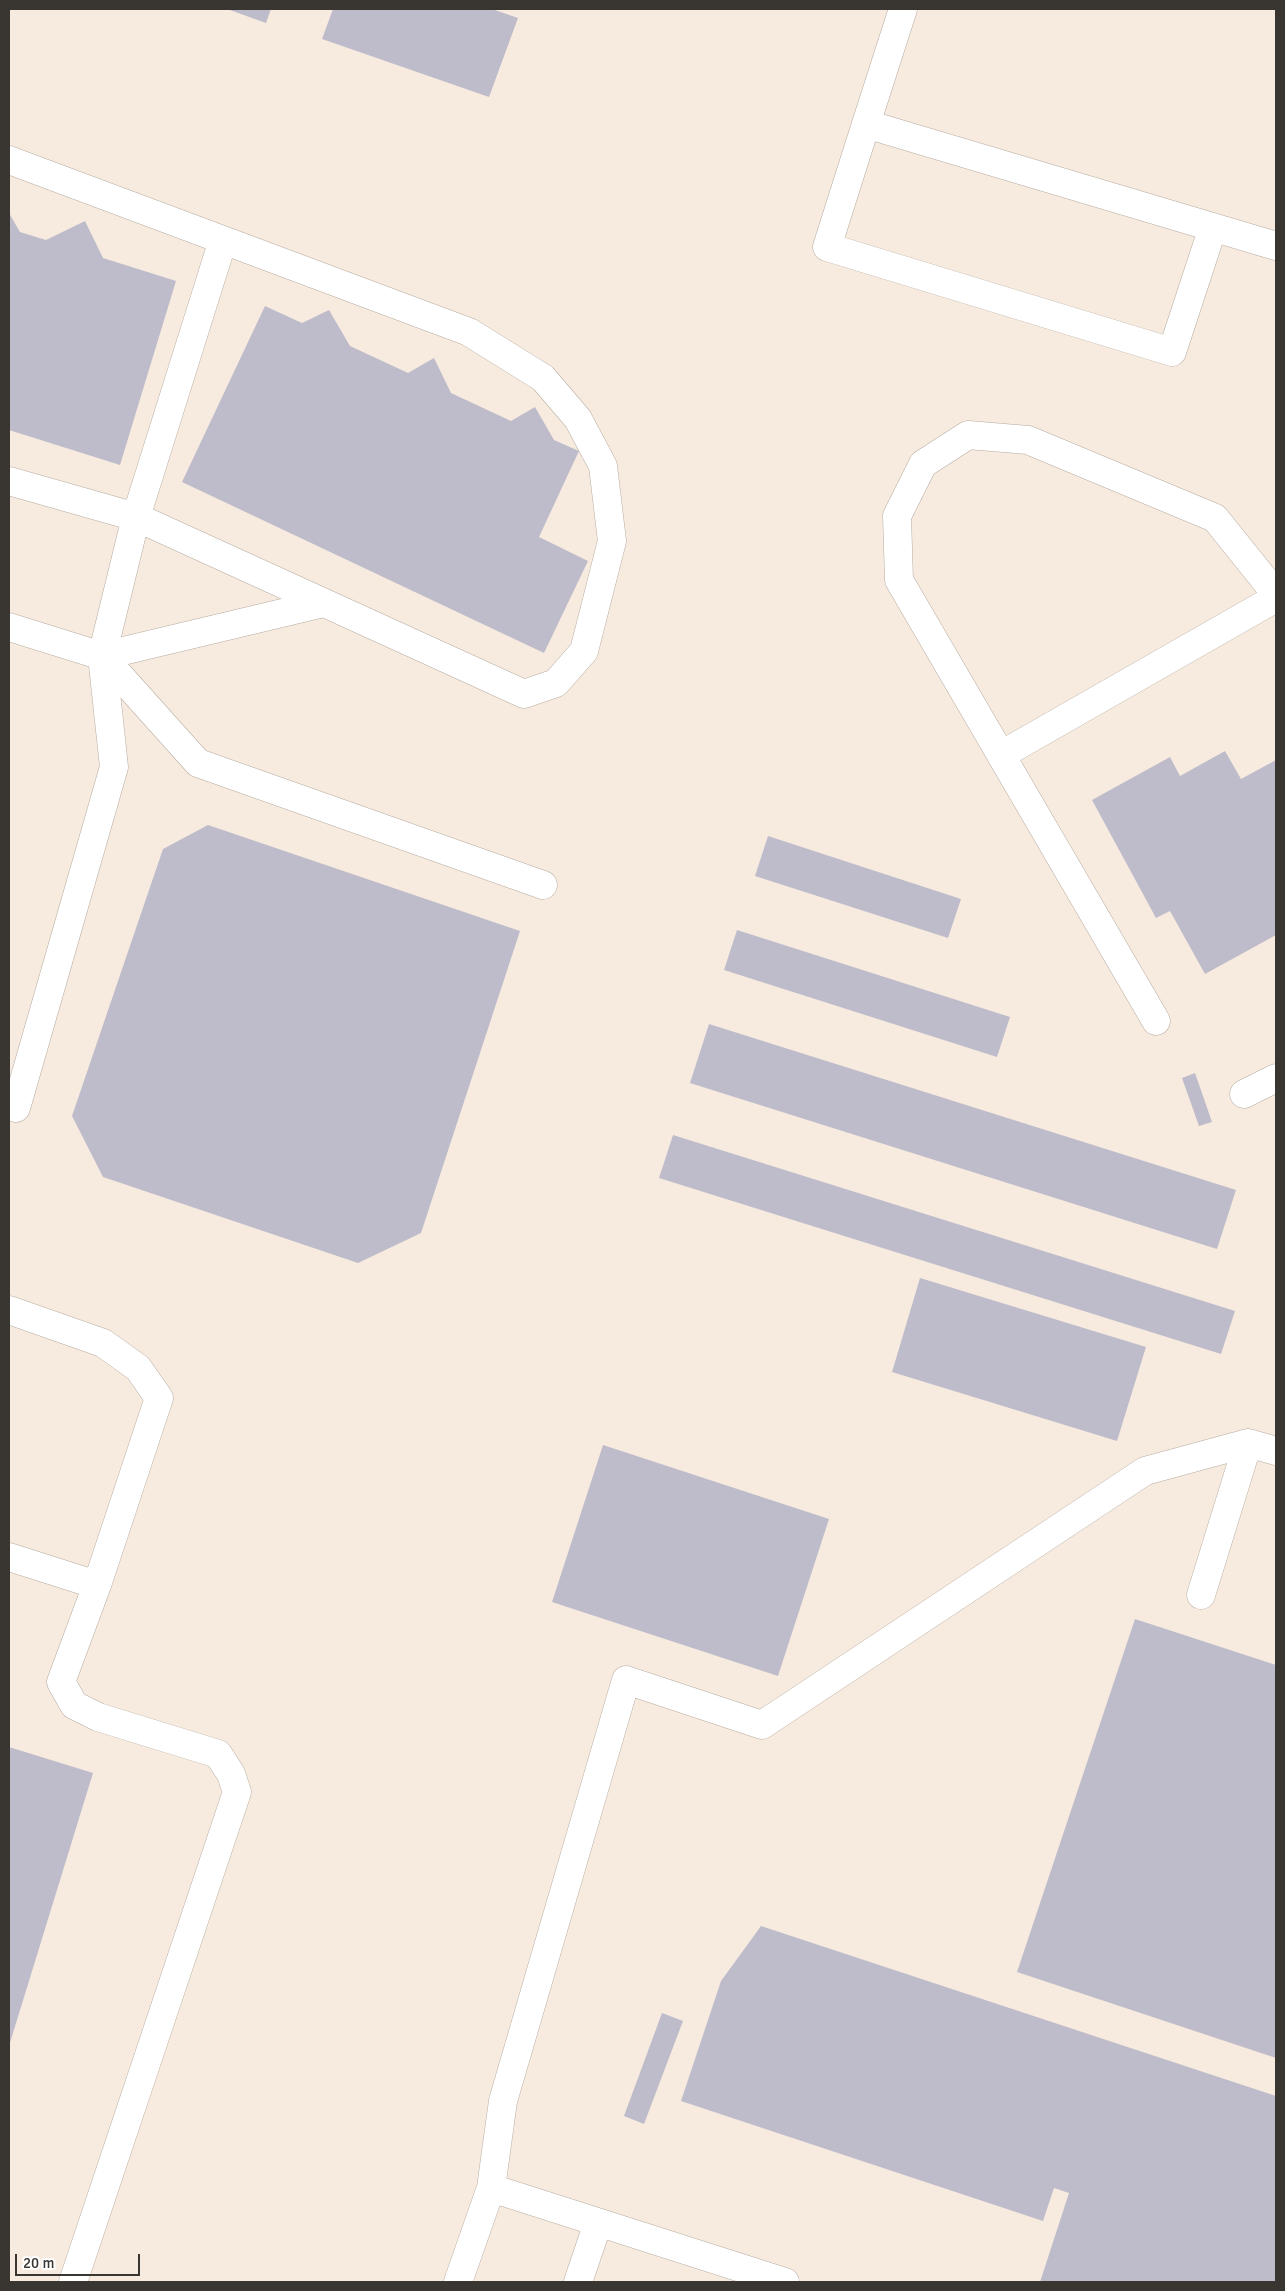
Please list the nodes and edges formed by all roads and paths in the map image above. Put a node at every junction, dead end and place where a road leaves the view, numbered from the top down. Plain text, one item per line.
1 (903, 9) edge
2 (866, 124) junction
3 (9, 160) edge
4 (1214, 227) junction
5 (223, 240) junction
6 (1276, 246) edge
7 (9, 481) edge
8 (136, 517) junction
9 (1276, 596) edge
10 (324, 602) junction
11 (9, 627) edge
12 (102, 656) junction
13 (1001, 755) junction
14 (543, 885) dead end
15 (1156, 1022) dead end
16 (1276, 1078) edge
17 (1244, 1094) dead end
18 (16, 1108) dead end
19 (9, 1310) edge
20 (1248, 1443) junction
21 (1276, 1451) edge
22 (9, 1557) edge
23 (97, 1584) junction
24 (1201, 1595) dead end
25 (491, 2188) junction
26 (598, 2223) junction
27 (73, 2282) edge
28 (458, 2282) edge
29 (578, 2282) edge
30 (785, 2282) edge

1 - 2 street
2 - 4 street
2 - 4 street
3 - 5 street
4 - 6 street
5 - 8 street
5 - 10 street
7 - 8 street
8 - 10 street
8 - 12 street
9 - 13 street
9 - 13 street
10 - 12 street
11 - 12 street
12 - 14 street
12 - 18 street
13 - 15 street
16 - 17 street
19 - 23 street
20 - 21 street
20 - 24 street
20 - 25 street
22 - 23 street
23 - 27 street
25 - 26 street
25 - 28 street
26 - 29 street
26 - 30 street

